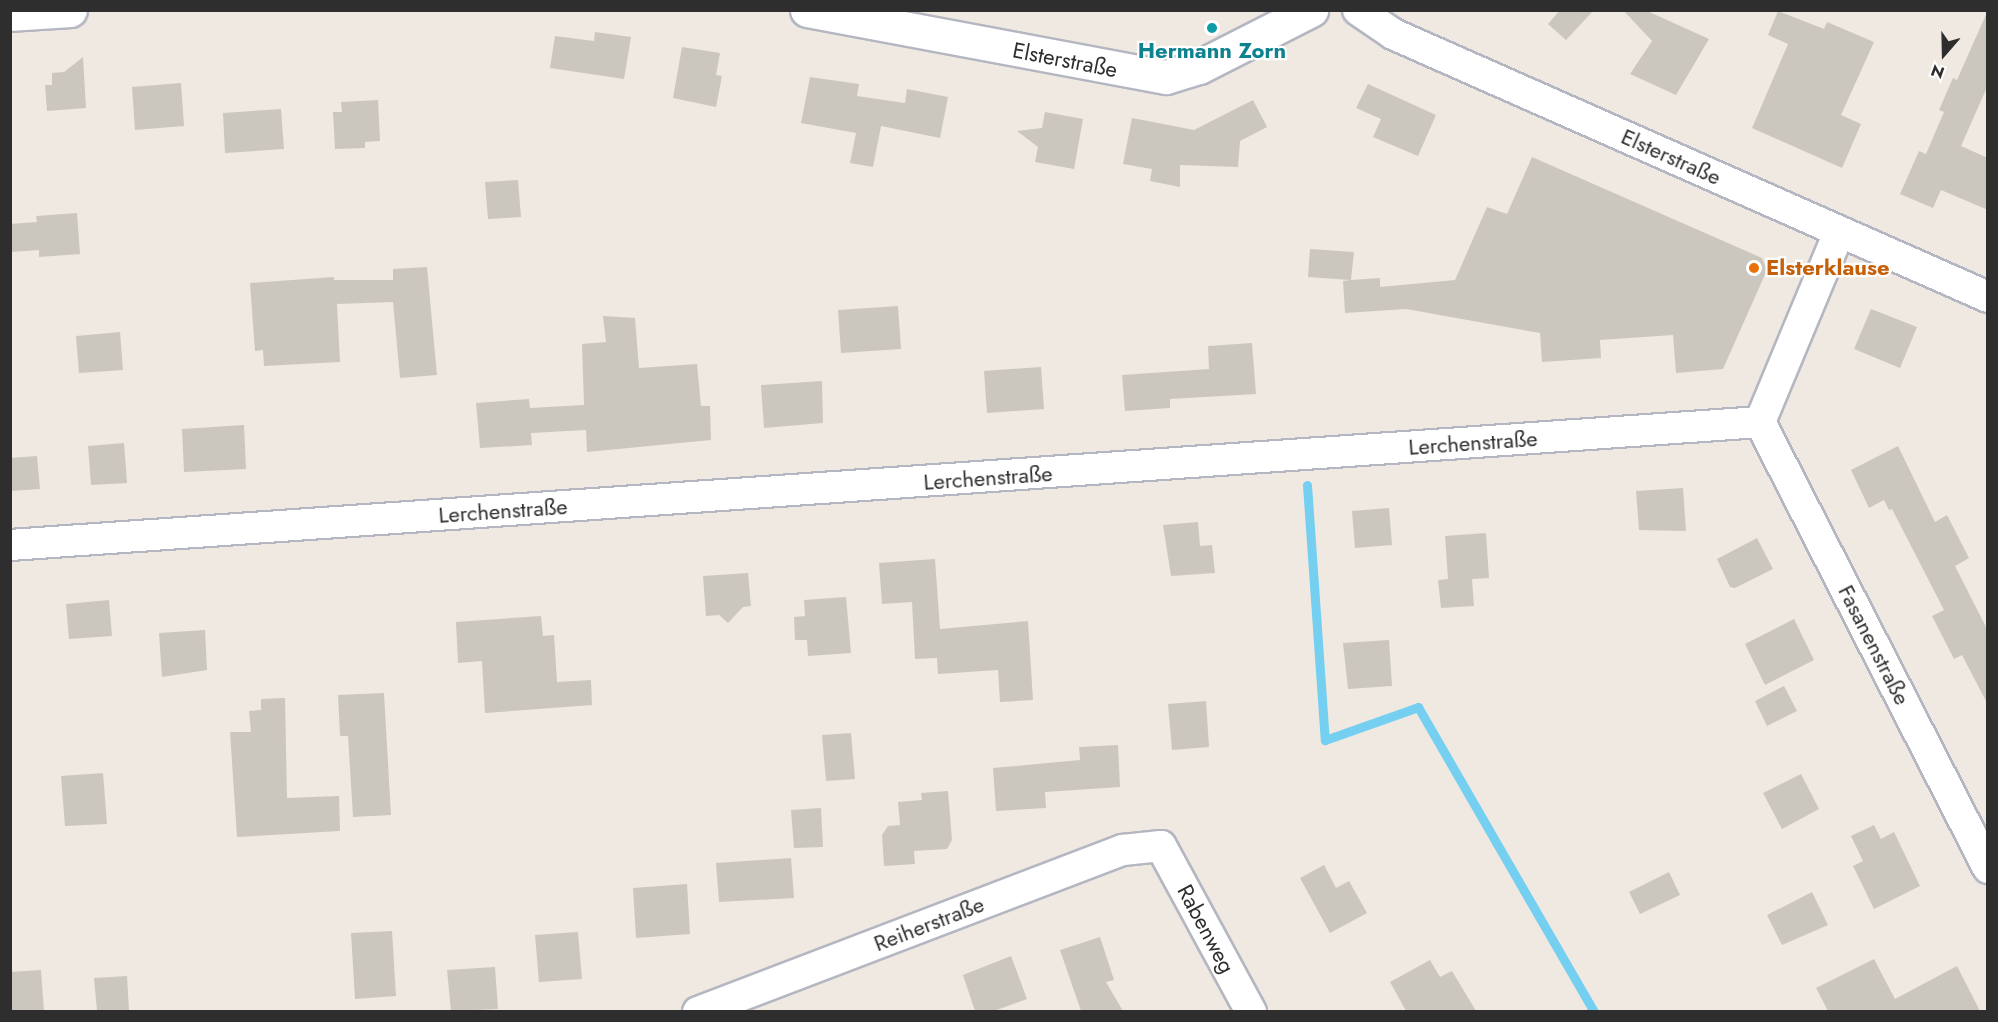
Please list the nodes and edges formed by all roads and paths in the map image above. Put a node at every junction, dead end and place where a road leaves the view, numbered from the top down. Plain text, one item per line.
1 (70, 10) edge
2 (807, 10) edge
3 (1311, 10) edge
4 (1358, 10) edge
5 (10, 14) edge
6 (1839, 232) junction
7 (1988, 297) edge
8 (1760, 422) junction
9 (10, 545) edge
10 (1161, 846) joint
11 (1988, 868) edge
12 (698, 1011) edge
13 (1251, 1011) edge

1 - 5 street
2 - 3 street, Elsterstraße
4 - 6 street, Elsterstraße
6 - 7 street, Elsterstraße
6 - 8 street
8 - 9 street, Lerchenstraße
8 - 11 street, Fasanenstraße
10 - 12 street, Reiherstraße
10 - 13 street, Rabenweg

